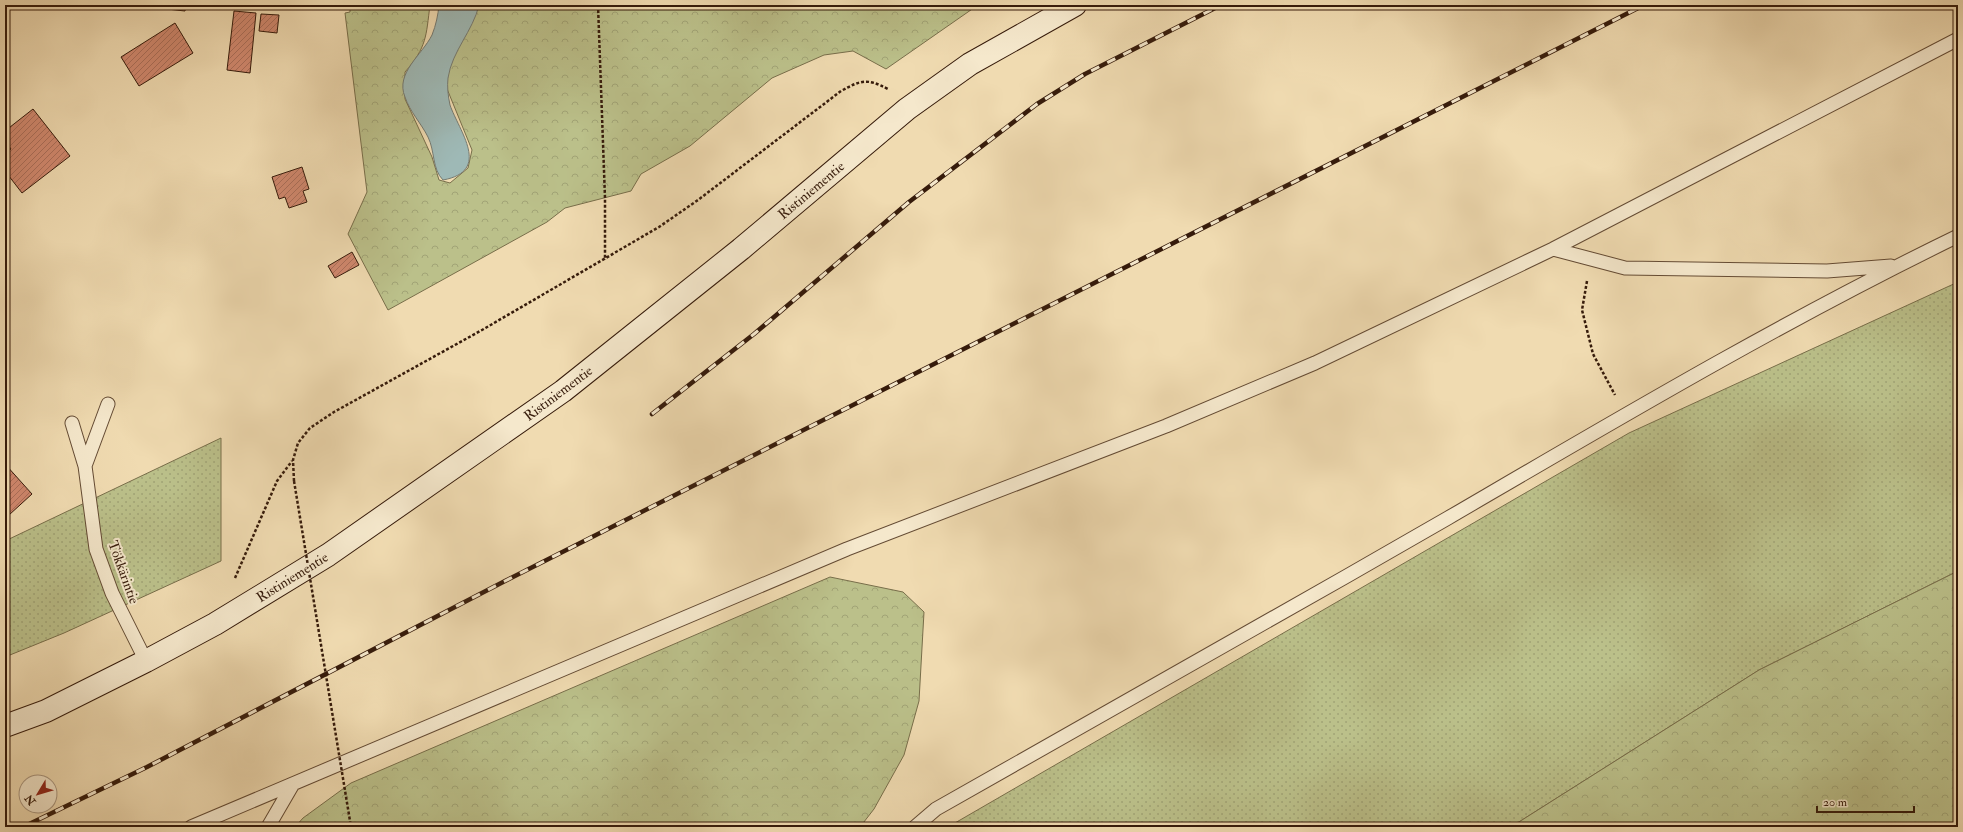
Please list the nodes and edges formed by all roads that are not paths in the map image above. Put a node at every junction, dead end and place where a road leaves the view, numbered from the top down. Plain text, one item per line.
1 (1075, 5) edge
2 (1958, 39) edge
3 (1958, 236) edge
4 (1553, 249) junction
5 (1897, 266) junction
6 (108, 404) dead end
7 (72, 423) dead end
8 (85, 466) junction
9 (146, 661) junction
10 (5, 726) edge
11 (293, 784) junction
12 (190, 827) edge
13 (268, 827) edge
14 (915, 827) edge

1 - 9 street, Ristiniementie
2 - 4 lane
3 - 5 lane
4 - 5 lane
4 - 11 lane
5 - 14 lane
6 - 8 lane, Tökkärintie
7 - 8 lane, Tökkärintie
8 - 9 lane, Tökkärintie
9 - 10 street, Ristiniementie
11 - 12 lane
11 - 13 lane

